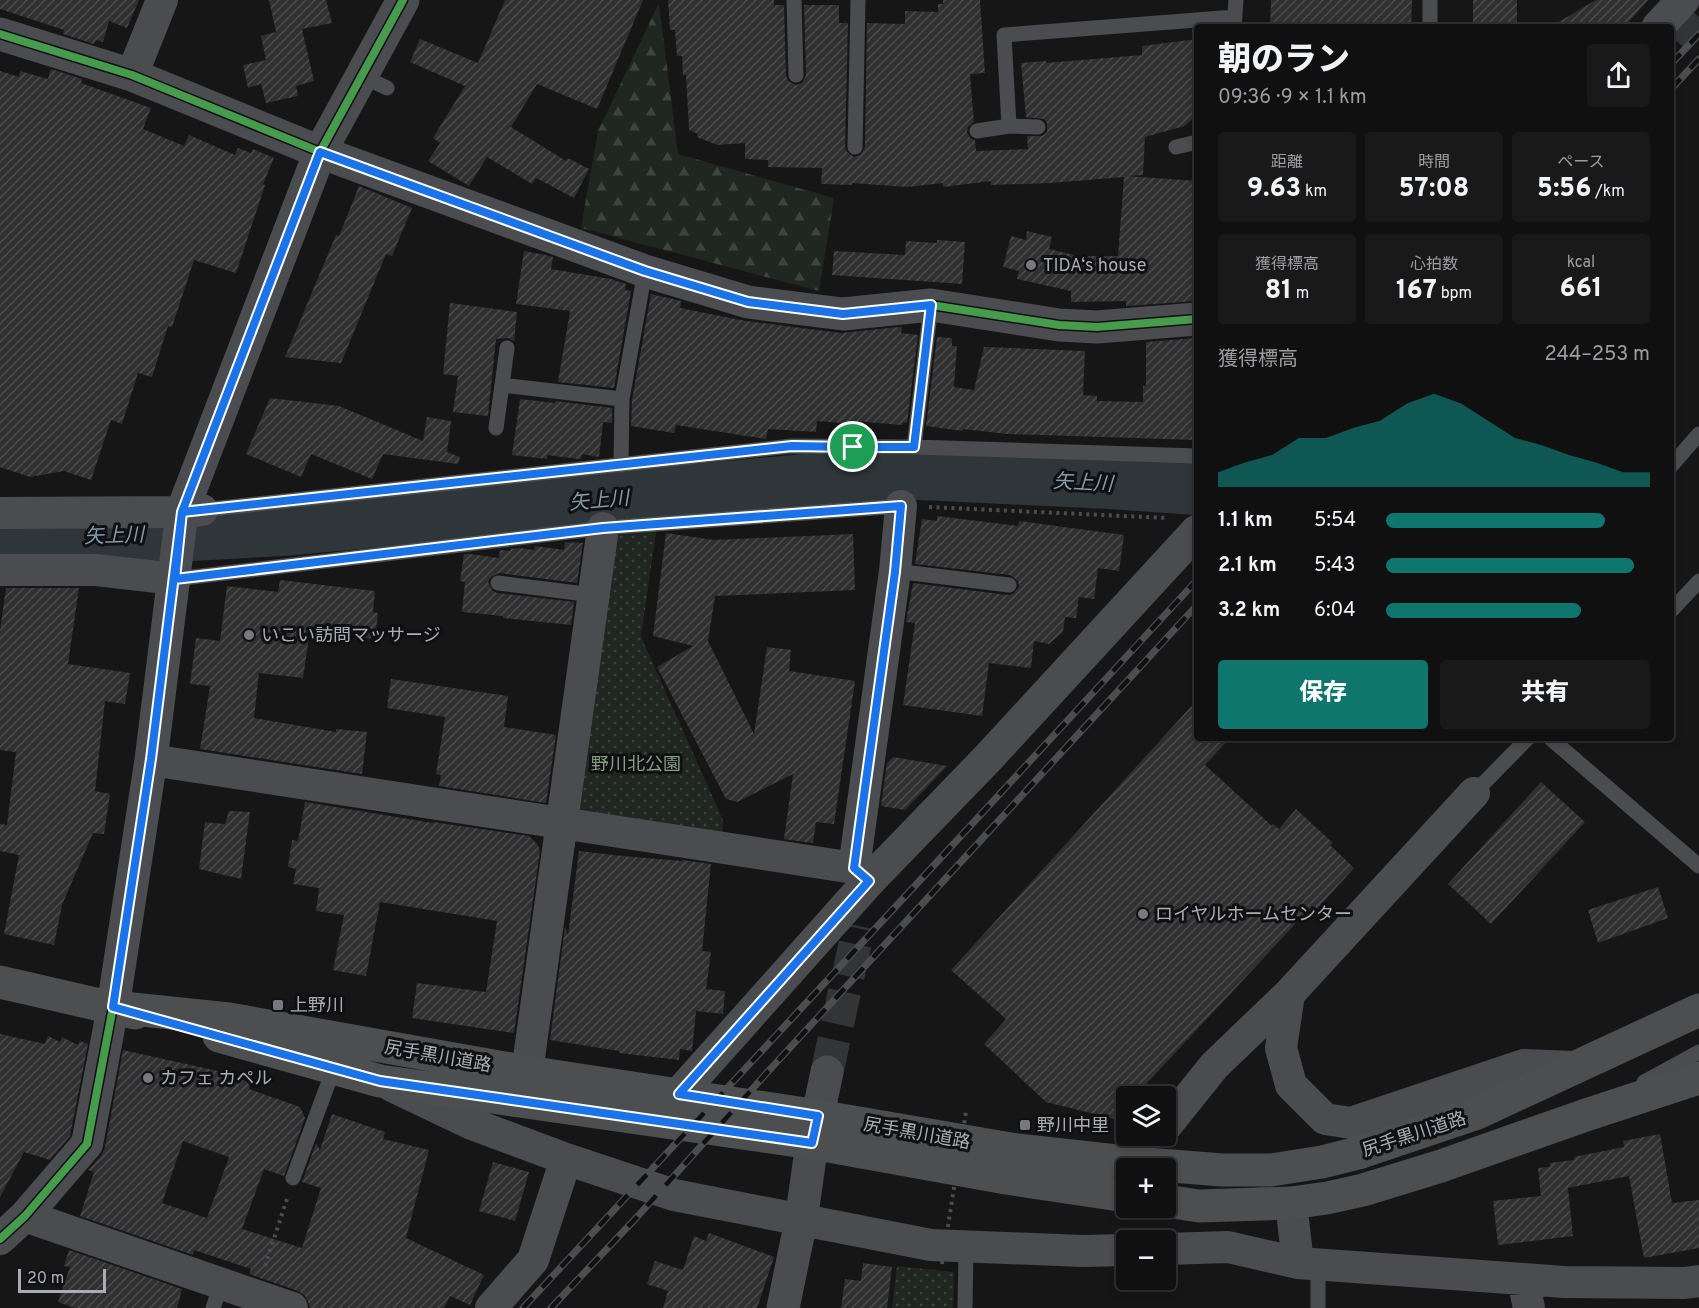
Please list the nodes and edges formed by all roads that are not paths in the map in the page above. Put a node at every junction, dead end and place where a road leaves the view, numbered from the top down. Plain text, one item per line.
1 (162, 0) edge
2 (403, 0) edge
3 (794, 0) edge
4 (858, 0) edge
5 (1236, 0) edge
6 (1430, 0) edge
7 (1235, 22) edge
8 (1194, 24) edge
9 (1199, 24) edge
10 (1430, 24) edge
11 (0, 34) edge
12 (132, 75) junction
13 (796, 75) dead end
14 (1009, 126) junction
15 (1038, 127) dead end
16 (977, 131) dead end
17 (1194, 143) edge
18 (855, 147) dead end
19 (1176, 147) dead end
20 (320, 152) junction
21 (645, 271) junction
22 (931, 305) junction
23 (1194, 319) edge
24 (507, 348) dead end
25 (502, 385) junction
26 (622, 399) junction
27 (496, 428) dead end
28 (1699, 434) edge
29 (914, 447) junction
30 (1194, 456) edge
31 (1674, 463) edge
32 (621, 465) junction
33 (901, 506) joint
34 (192, 511) junction
35 (0, 513) edge
36 (1186, 525) edge
37 (603, 528) junction
38 (0, 570) edge
39 (895, 572) junction
40 (175, 579) junction
41 (1699, 581) edge
42 (498, 583) dead end
43 (1009, 585) dead end
44 (594, 596) junction
45 (1674, 608) edge
46 (1525, 741) edge
47 (1553, 741) edge
48 (151, 759) junction
49 (1474, 793) joint
50 (563, 823) junction
51 (1699, 866) edge
52 (862, 875) junction
53 (859, 926) tunnel mouth
54 (0, 982) edge
55 (1289, 994) junction
56 (113, 1007) junction
57 (1699, 1010) edge
58 (1699, 1052) edge
59 (1575, 1067) junction
60 (333, 1068) junction
61 (527, 1072) junction
62 (827, 1072) tunnel mouth
63 (1699, 1078) edge
64 (380, 1081) junction
65 (679, 1094) junction
66 (1176, 1114) edge
67 (1586, 1115) junction
68 (815, 1130) junction
69 (1149, 1146) edge
70 (1139, 1158) edge
71 (566, 1159) junction
72 (1116, 1160) edge
73 (1176, 1166) edge
74 (293, 1178) road end
75 (1116, 1194) edge
76 (1176, 1203) edge
77 (1291, 1203) junction
78 (801, 1221) junction
79 (9, 1235) edge
80 (1176, 1249) edge
81 (1116, 1250) edge
82 (954, 1256) junction
83 (1308, 1264) junction
84 (1699, 1281) edge
85 (1526, 1294) edge
86 (217, 1296) edge
87 (292, 1308) edge
88 (491, 1308) edge
89 (783, 1308) edge
90 (965, 1308) edge
91 (1318, 1308) edge

1 - 12 street
2 - 20 street
3 - 13 lane
4 - 18 lane
5 - 7 lane
6 - 10 lane
7 - 9 lane
8 - 14 lane
11 - 12 street
12 - 20 street
14 - 15 lane
14 - 16 lane
17 - 19 lane
20 - 21 street
20 - 34 street
21 - 22 street
21 - 26 lane
22 - 23 street
22 - 29 lane
24 - 25 lane
25 - 26 lane
25 - 27 lane
26 - 32 lane
28 - 31 lane
29 - 30 lane
29 - 32 lane
32 - 34 lane
33 - 37 lane
33 - 39 street
34 - 35 street
34 - 40 street
36 - 52 street
37 - 40 lane
37 - 44 street
38 - 40 street
39 - 43 lane
39 - 52 street
40 - 48 street
41 - 45 lane
42 - 44 lane
44 - 50 street
46 - 49 lane
47 - 51 lane
48 - 50 street
48 - 56 street
49 - 55 street
50 - 52 street
50 - 61 street
52 - 53 street
52 - 65 street
54 - 56 main road, 尻手黒川道路
55 - 59 street
55 - 66 street
56 - 60 main road, 尻手黒川道路
56 - 61 main road, 尻手黒川道路
56 - 79 street
57 - 59 main road, 尻手黒川道路
58 - 67 lane
59 - 73 main road, 尻手黒川道路
60 - 64 main road, 尻手黒川道路
60 - 74 lane
61 - 65 main road, 尻手黒川道路
62 - 68 street
63 - 67 main road, 尻手黒川道路
64 - 68 main road, 尻手黒川道路
64 - 71 street
65 - 68 main road, 尻手黒川道路
67 - 77 main road, 尻手黒川道路
68 - 72 main road, 尻手黒川道路
68 - 75 main road, 尻手黒川道路
68 - 78 street
69 - 70 street
71 - 78 street
71 - 88 street
76 - 77 main road, 尻手黒川道路
77 - 83 street
78 - 82 street
78 - 89 street
79 - 86 street
80 - 83 street
81 - 82 street
82 - 90 lane
83 - 85 street
83 - 91 lane
84 - 85 street
86 - 87 street

